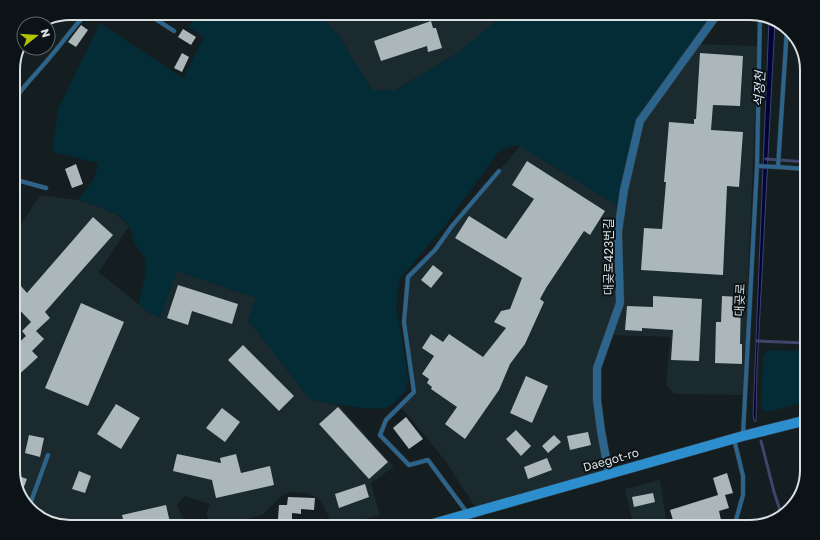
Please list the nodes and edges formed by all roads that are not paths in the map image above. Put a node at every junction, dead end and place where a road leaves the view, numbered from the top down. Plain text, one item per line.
1 (80, 20) edge
2 (157, 20) edge
3 (713, 20) edge
4 (760, 21) edge
5 (174, 31) dead end
6 (787, 36) edge
7 (20, 92) edge
8 (758, 166) junction
9 (777, 166) junction
10 (800, 168) edge
11 (499, 171) dead end
12 (20, 181) edge
13 (46, 188) dead end
14 (800, 422) edge
15 (739, 437) junction
16 (48, 455) dead end
17 (609, 474) junction
18 (31, 501) edge
19 (468, 514) junction
20 (447, 520) edge
21 (736, 520) edge

1 - 7 lane
2 - 5 lane
3 - 17 street, 대곶로423번길
4 - 8 lane, 대곶로
6 - 9 lane
8 - 9 lane
8 - 15 lane, 대곶로
9 - 10 lane
11 - 19 lane
12 - 13 lane
14 - 15 street, Daegot-ro
15 - 17 street, Daegot-ro
15 - 21 lane, 대곶로
16 - 18 lane
17 - 19 street, Daegot-ro
19 - 20 street, Daegot-ro

